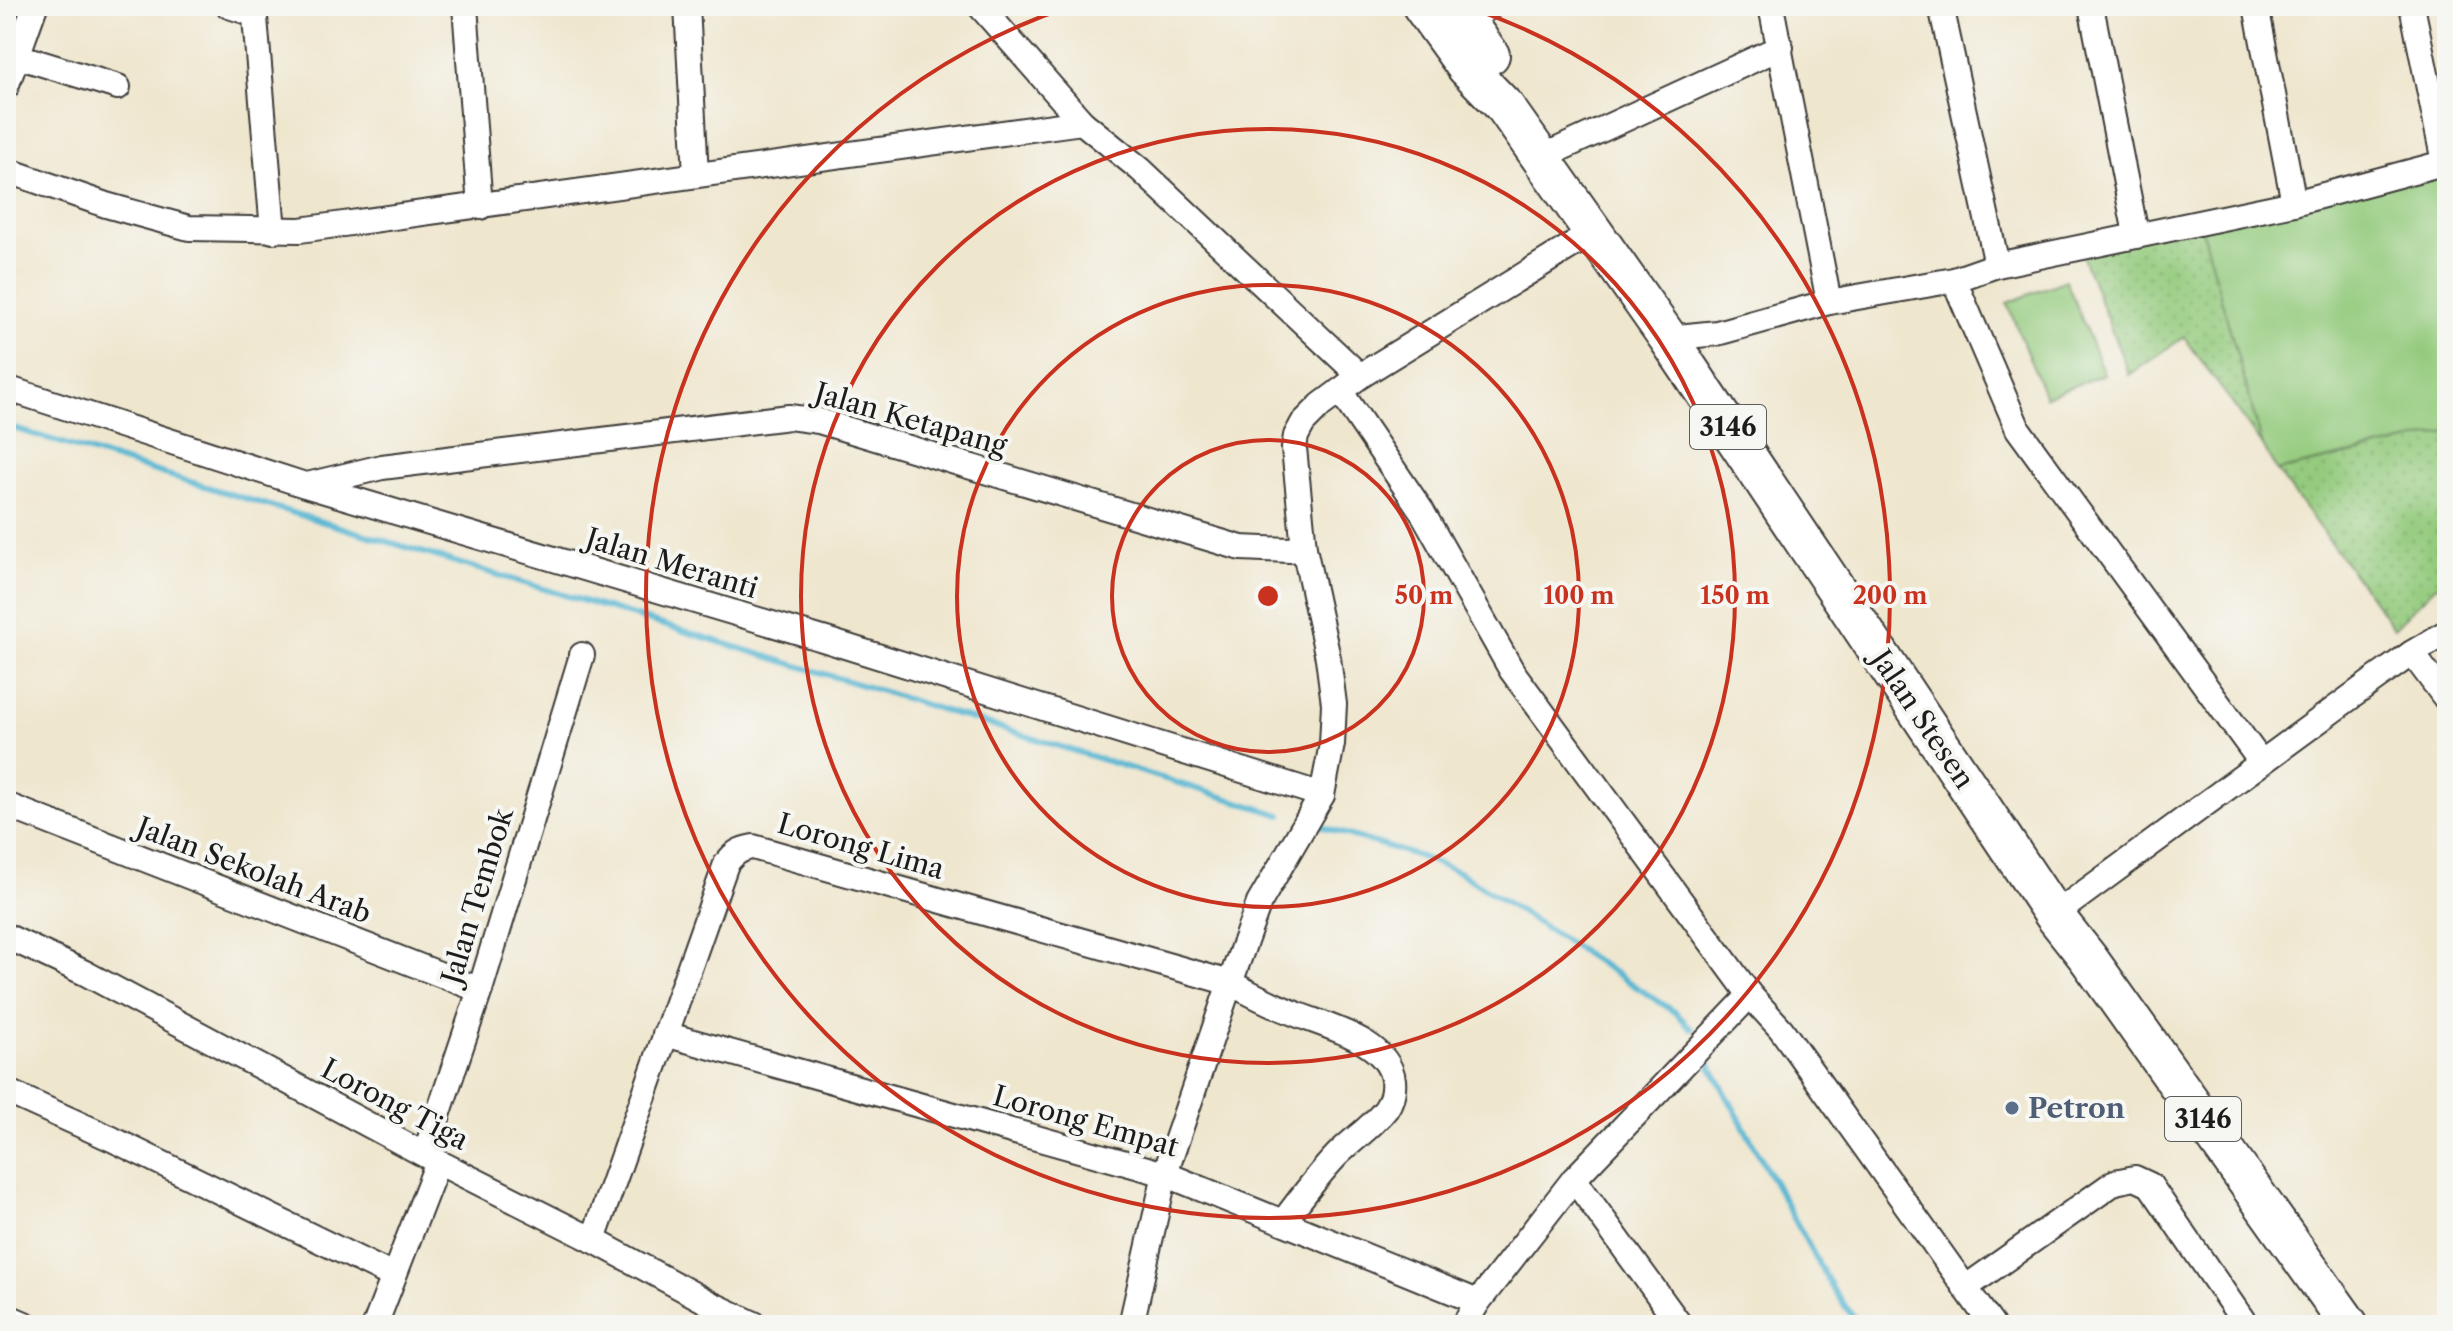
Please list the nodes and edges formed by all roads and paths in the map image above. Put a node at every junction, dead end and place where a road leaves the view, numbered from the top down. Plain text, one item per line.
1 (35, 6) edge
2 (229, 6) edge
3 (465, 6) edge
4 (687, 6) edge
5 (1422, 6) edge
6 (1771, 6) edge
7 (1941, 6) edge
8 (2091, 6) edge
9 (2256, 6) edge
10 (2412, 6) edge
11 (989, 9) edge
12 (254, 10) edge
13 (1471, 11) edge
14 (1781, 47) junction
15 (17, 56) junction
16 (6, 87) edge
17 (118, 87) dead end
18 (1505, 107) junction
19 (1082, 122) junction
20 (1540, 158) junction
21 (2446, 162) edge
22 (6, 170) edge
23 (696, 175) junction
24 (2294, 203) junction
25 (480, 207) junction
26 (273, 231) junction
27 (1592, 233) junction
28 (2136, 234) junction
29 (1997, 265) junction
30 (1954, 280) junction
31 (1829, 302) junction
32 (1668, 338) junction
33 (1360, 376) junction
34 (6, 388) edge
35 (1340, 391) junction
36 (305, 485) junction
37 (1304, 548) junction
38 (2447, 632) edge
39 (2412, 653) junction
40 (582, 655) dead end
41 (2447, 700) edge
42 (2261, 762) junction
43 (1322, 795) junction
44 (6, 805) edge
45 (2054, 915) junction
46 (6, 936) edge
47 (1230, 983) junction
48 (480, 990) junction
49 (1750, 995) junction
50 (665, 1034) junction
51 (6, 1091) edge
52 (432, 1158) junction
53 (1165, 1174) junction
54 (1574, 1179) junction
55 (1283, 1222) junction
56 (593, 1240) junction
57 (393, 1276) junction
58 (1965, 1288) junction
59 (1478, 1302) junction
60 (6, 1316) edge
61 (27, 1325) edge
62 (375, 1325) edge
63 (756, 1325) edge
64 (1131, 1325) edge
65 (1464, 1325) edge
66 (1680, 1325) edge
67 (1992, 1325) edge
68 (2246, 1325) edge
69 (2349, 1325) edge

1 - 15 street
2 - 12 street
3 - 25 street
4 - 23 street
5 - 18 main road, 3146
6 - 14 street
7 - 29 street
8 - 28 street
9 - 24 street
10 - 21 street
11 - 19 street
12 - 26 street
13 - 18 main road, 3146
14 - 20 street
14 - 31 street
15 - 16 street
15 - 17 street
18 - 20 main road, Jalan Stesen / 3146
19 - 23 street
19 - 33 street
20 - 27 main road, Jalan Stesen / 3146
21 - 24 street
22 - 26 street
23 - 25 street
24 - 28 street
25 - 26 street
27 - 32 main road, Jalan Stesen / 3146
27 - 33 street
28 - 29 street
29 - 30 street
30 - 31 street
30 - 42 street
31 - 32 street
32 - 45 main road, Jalan Stesen / 3146
33 - 35 street
34 - 36 street, Jalan Meranti
35 - 37 street
35 - 49 street
36 - 37 street, Jalan Ketapang
36 - 43 street, Jalan Meranti
37 - 43 street
38 - 39 street
39 - 41 street
39 - 42 street
40 - 48 street, Jalan Tembok
42 - 45 street
43 - 47 street
44 - 48 street, Jalan Sekolah Arab
45 - 69 main road, Jalan Stesen / 3146
46 - 52 street, Lorong Tiga
47 - 50 street, Lorong Lima
47 - 53 street
47 - 55 street, Lorong Lima
48 - 52 street, Jalan Tembok
49 - 54 street
49 - 58 street
50 - 53 street, Lorong Empat
50 - 56 street, Lorong Lima
51 - 57 street
52 - 56 street, Lorong Tiga
52 - 57 street, Jalan Tembok
53 - 55 street, Lorong Empat
53 - 64 street
54 - 59 street
54 - 66 street
55 - 59 street, Lorong Empat
56 - 63 street, Lorong Tiga
57 - 62 street, Jalan Tembok
58 - 67 street
58 - 68 street
59 - 65 street
60 - 61 street

